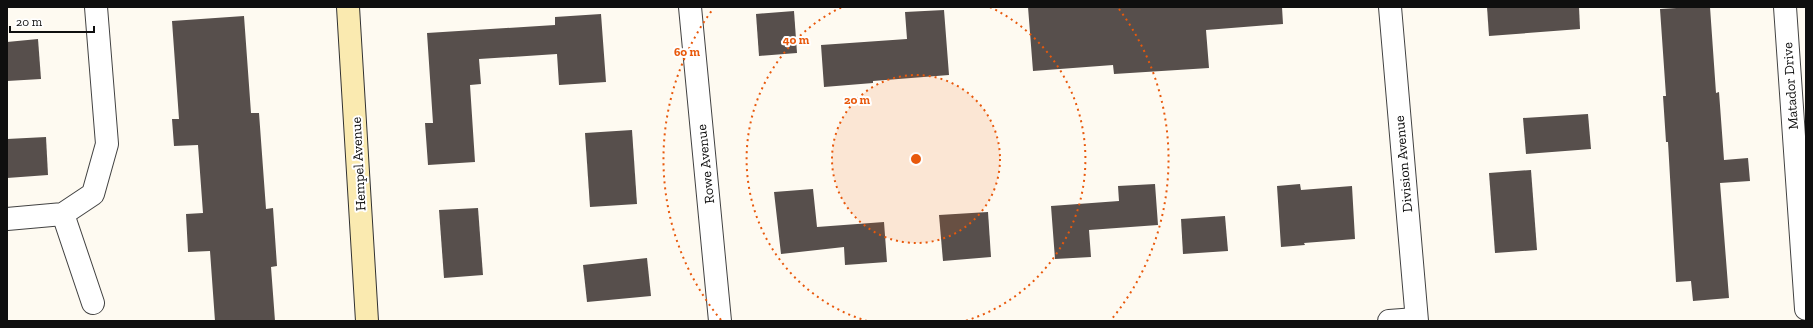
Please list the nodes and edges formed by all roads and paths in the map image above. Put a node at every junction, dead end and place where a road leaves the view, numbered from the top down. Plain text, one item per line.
1 (96, 7) edge
2 (348, 7) edge
3 (690, 7) edge
4 (1390, 7) edge
5 (1785, 7) edge
6 (63, 214) junction
7 (7, 219) edge
8 (93, 303) dead end
9 (1806, 309) edge
10 (1417, 320) edge
11 (367, 321) edge
12 (720, 321) edge
13 (1389, 321) edge

1 - 6 street
2 - 11 street, Hempel Avenue
3 - 12 street, Rowe Avenue
4 - 10 street, Division Avenue
5 - 9 street, Matador Drive
6 - 7 street
6 - 8 street
10 - 13 street

